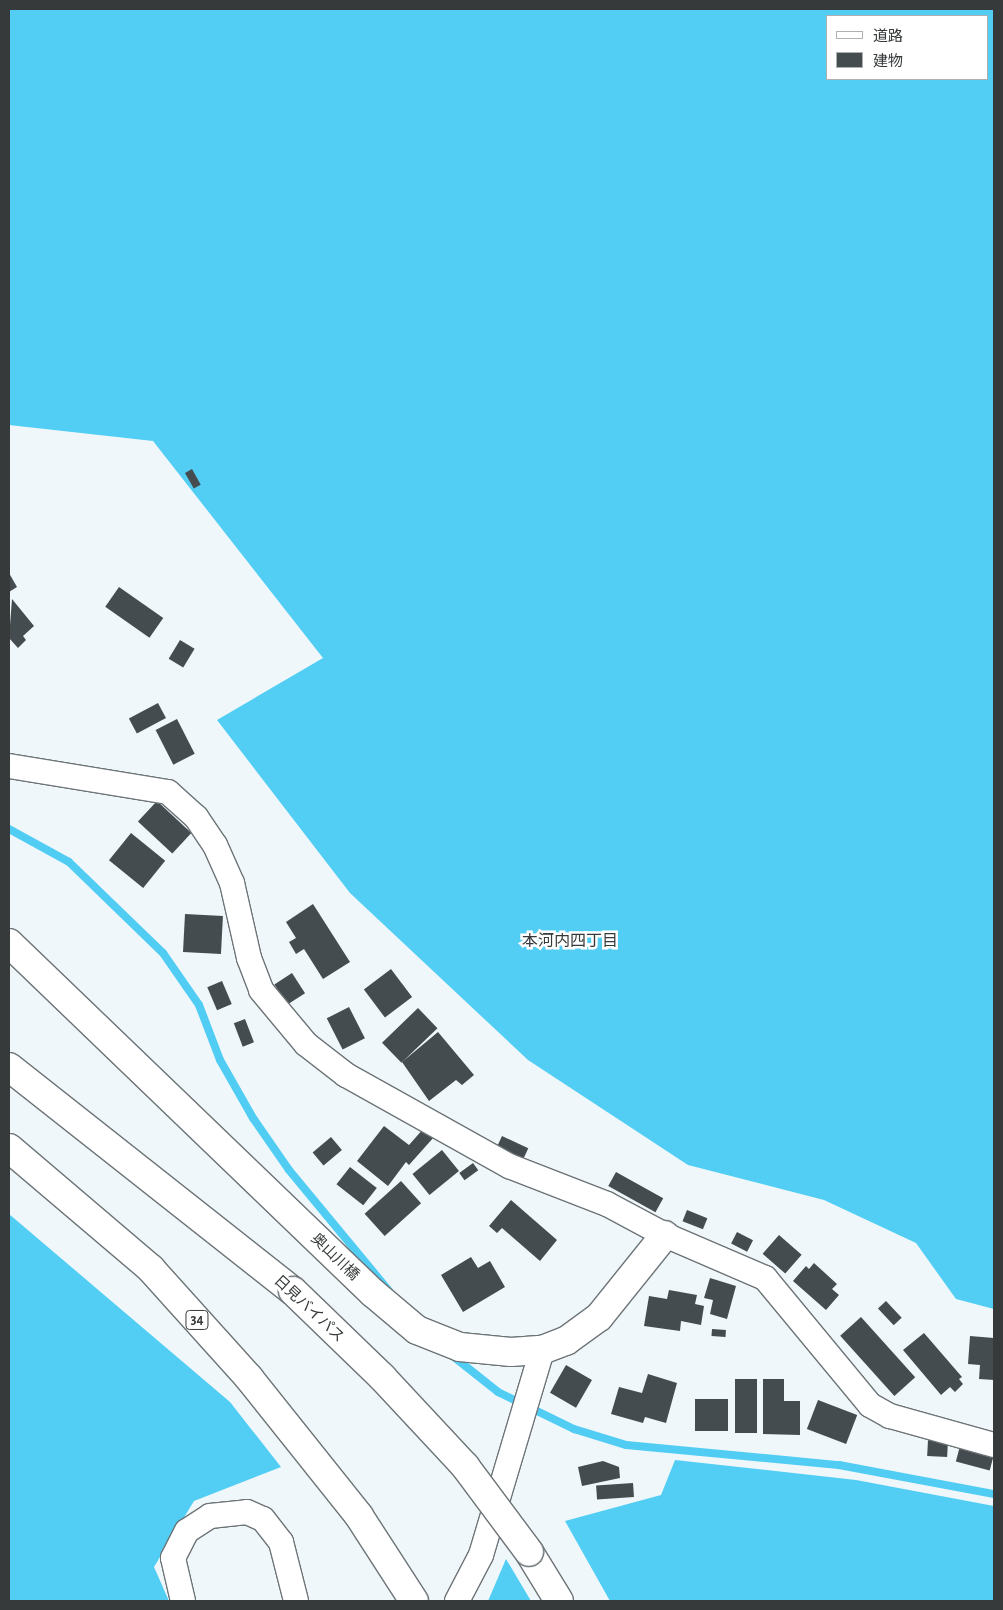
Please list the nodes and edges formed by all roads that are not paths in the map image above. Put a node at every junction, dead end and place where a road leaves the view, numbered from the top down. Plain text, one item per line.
1 (9, 766) edge
2 (9, 943) edge
3 (9, 1067) edge
4 (9, 1148) edge
5 (665, 1235) junction
6 (542, 1350) junction
7 (994, 1445) edge
8 (183, 1601) edge
9 (296, 1601) edge
10 (414, 1601) edge
11 (457, 1601) edge
12 (559, 1601) edge

1 - 5 street
2 - 6 main road, 奥山川橋
3 - 12 main road, 日見バイパス, bridge
4 - 10 main road, 34
5 - 6 main road, 奥山川橋
5 - 7 street
6 - 11 street
8 - 9 street

